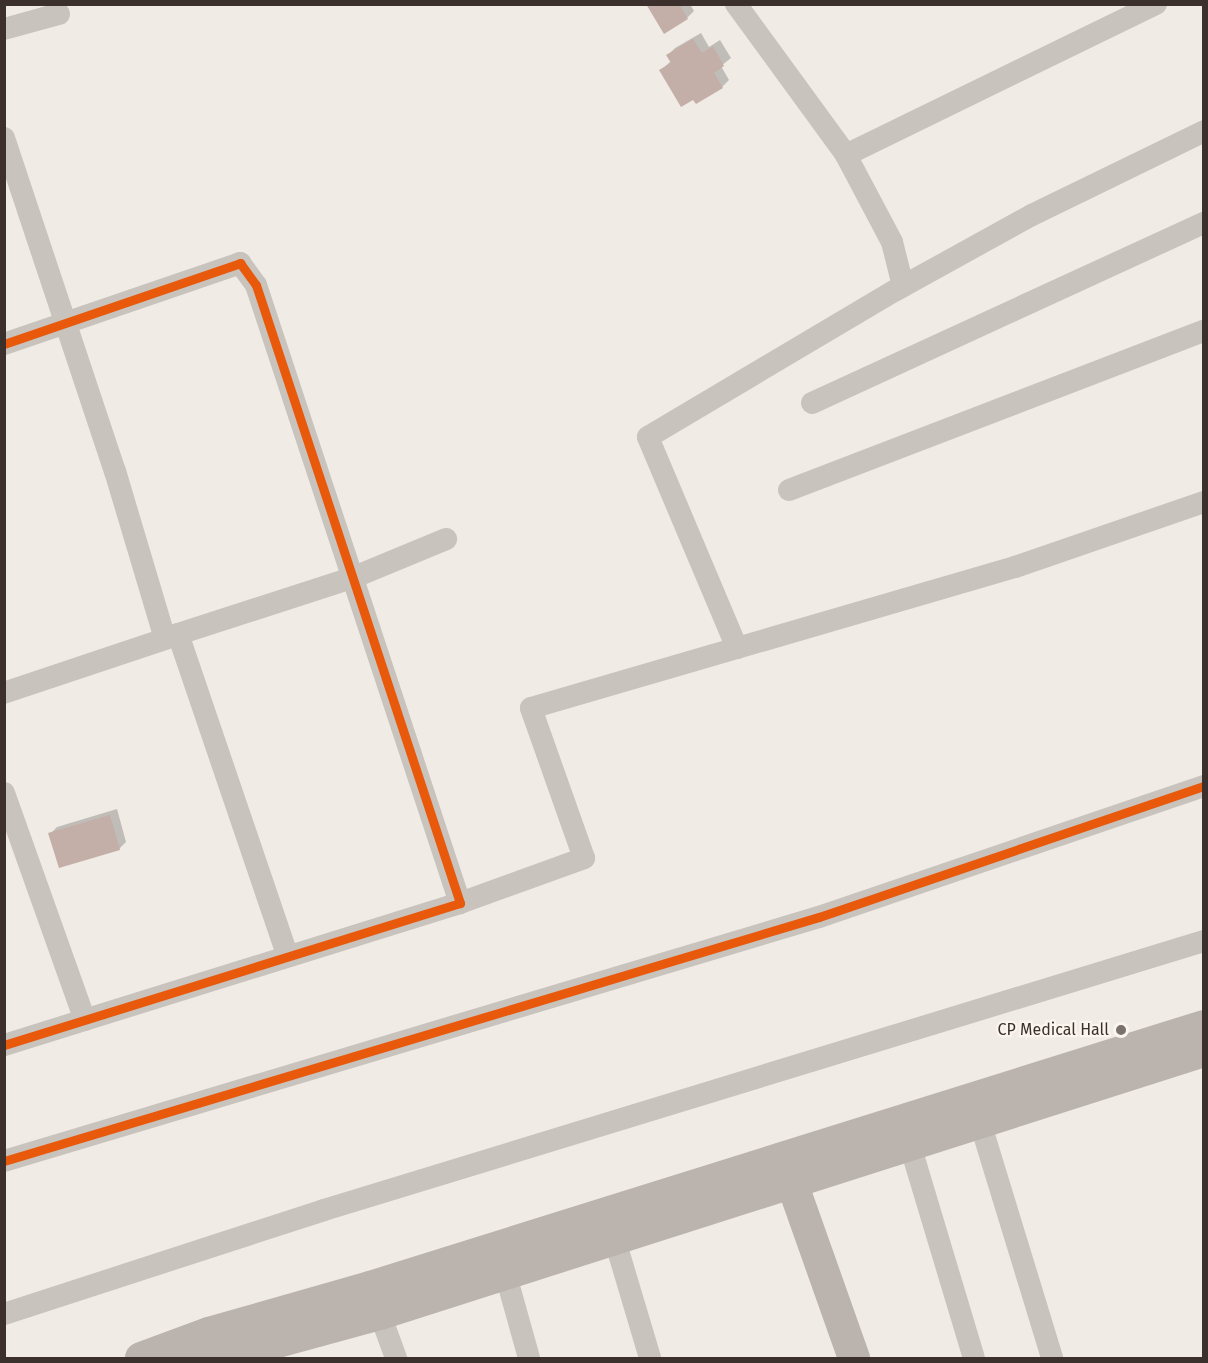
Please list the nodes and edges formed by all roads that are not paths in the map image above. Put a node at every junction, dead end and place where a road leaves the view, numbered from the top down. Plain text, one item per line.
1 (736, 4) edge
2 (1156, 4) edge
3 (59, 14) dead end
4 (4, 29) edge
5 (1203, 131) edge
6 (4, 138) edge
7 (846, 155) junction
8 (1203, 224) edge
9 (903, 286) junction
10 (66, 324) junction
11 (1203, 331) edge
12 (4, 344) edge
13 (812, 403) dead end
14 (789, 490) dead end
15 (1203, 502) edge
16 (446, 539) dead end
17 (352, 578) junction
18 (171, 637) junction
19 (737, 648) junction
20 (4, 693) edge
21 (1203, 786) edge
22 (4, 793) edge
23 (460, 903) junction
24 (1203, 941) edge
25 (287, 954) junction
26 (85, 1020) junction
27 (1203, 1026) edge
28 (4, 1045) edge
29 (1203, 1051) edge
30 (980, 1122) junction
31 (910, 1145) junction
32 (4, 1161) edge
33 (792, 1183) junction
34 (614, 1238) junction
35 (505, 1272) junction
36 (4, 1314) edge
37 (380, 1314) junction
38 (141, 1359) edge
39 (190, 1359) edge
40 (396, 1359) edge
41 (529, 1359) edge
42 (650, 1359) edge
43 (854, 1359) edge
44 (974, 1359) edge
45 (1052, 1359) edge

1 - 7 street
2 - 7 street
3 - 4 street
5 - 9 street
6 - 10 street
7 - 9 street
8 - 13 street
9 - 19 street
10 - 12 street
10 - 17 street
10 - 18 street
11 - 14 street
15 - 19 street
16 - 17 street
17 - 18 street
17 - 23 street
18 - 20 street
18 - 25 street
19 - 23 street
21 - 32 street
22 - 26 street
23 - 25 street
24 - 36 street
25 - 26 street
26 - 28 street
27 - 38 street
29 - 30 street
30 - 31 street
30 - 45 street
31 - 33 street
31 - 44 street
33 - 34 street
33 - 43 street
34 - 35 street
34 - 42 street
35 - 37 street
35 - 41 street
37 - 39 street
37 - 40 street

